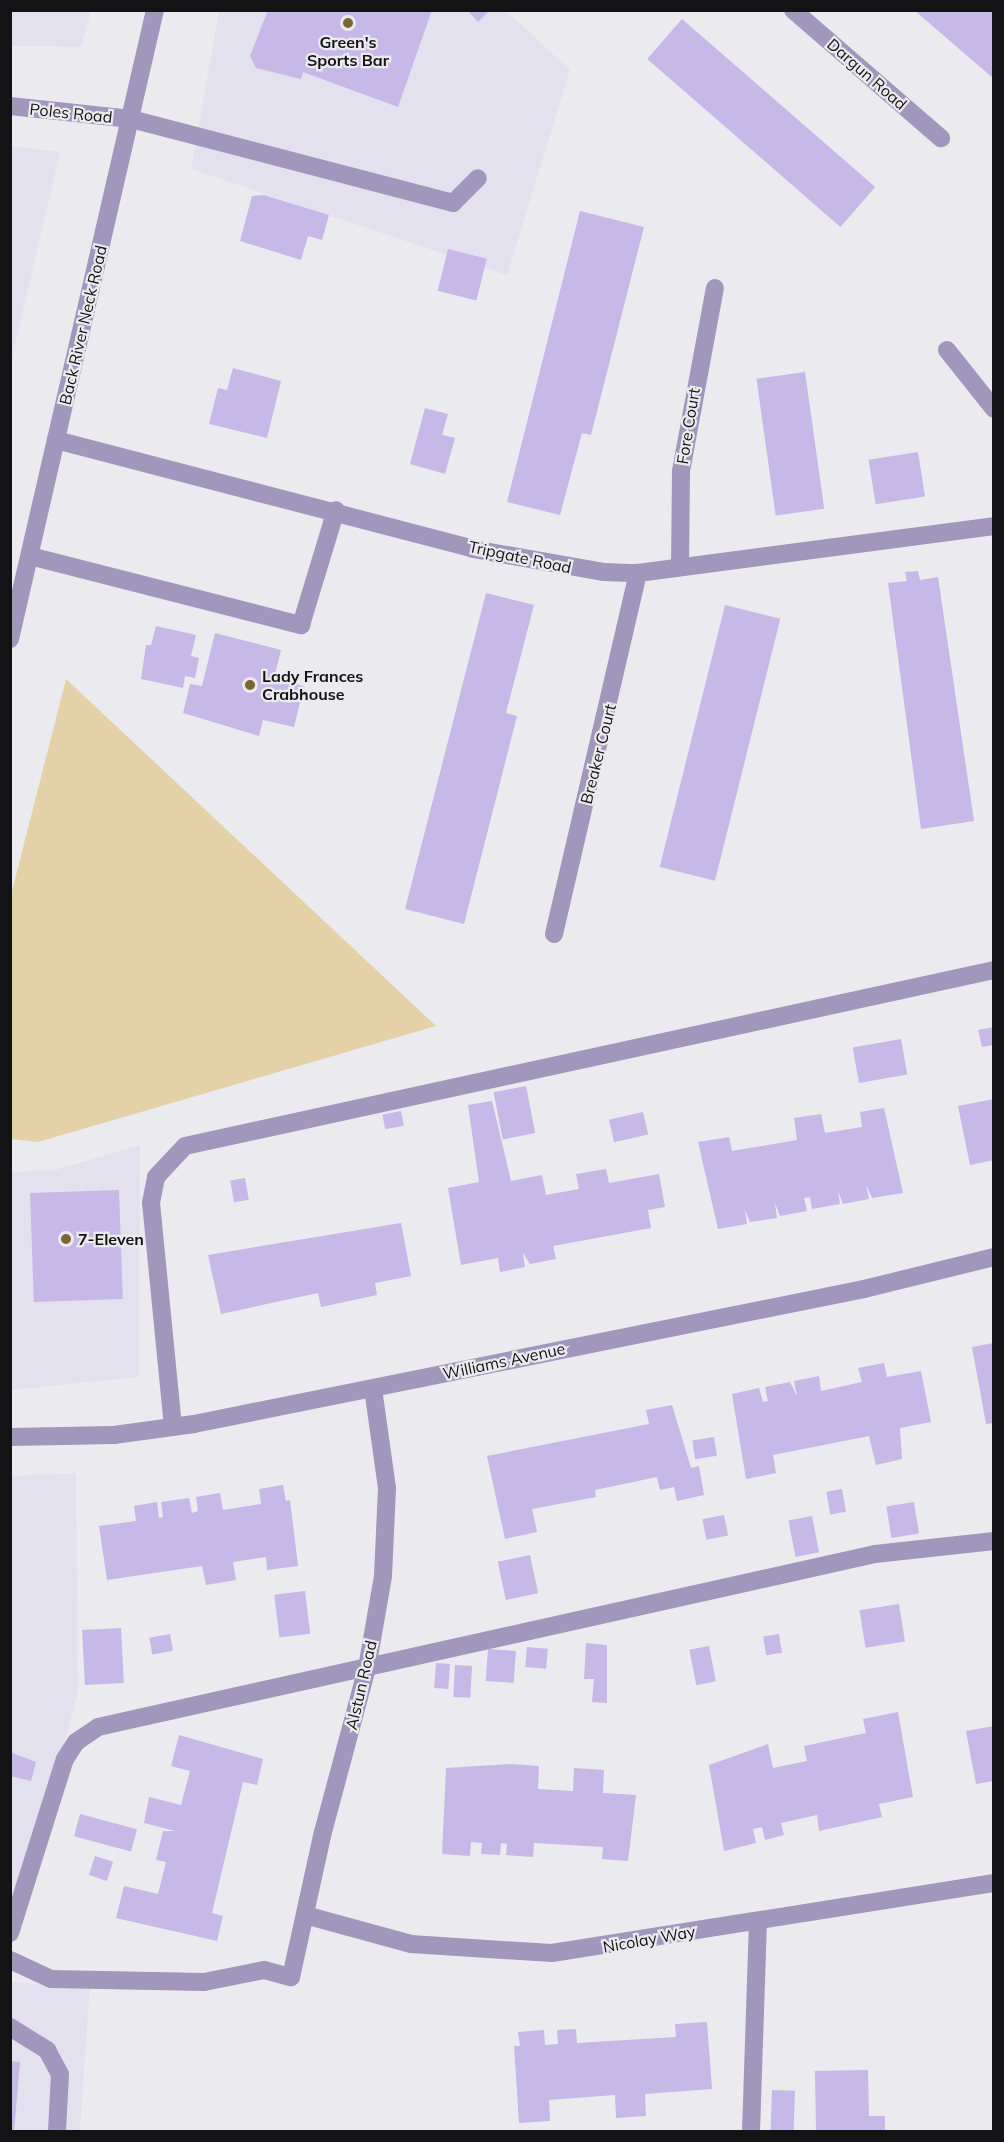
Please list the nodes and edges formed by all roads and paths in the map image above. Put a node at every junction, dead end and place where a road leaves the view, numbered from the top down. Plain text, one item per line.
1 (155, 10) edge
2 (793, 10) edge
3 (10, 106) edge
4 (131, 119) junction
5 (940, 138) dead end
6 (478, 178) dead end
7 (715, 288) dead end
8 (947, 350) dead end
9 (993, 409) edge
10 (56, 440) junction
11 (336, 510) junction
12 (993, 526) edge
13 (30, 556) junction
14 (680, 567) junction
15 (638, 573) junction
16 (17, 580) edge
17 (10, 639) edge
18 (554, 934) dead end
19 (993, 970) edge
20 (993, 1257) edge
21 (373, 1389) junction
22 (173, 1427) junction
23 (10, 1437) edge
24 (993, 1541) edge
25 (367, 1668) junction
26 (993, 1883) edge
27 (305, 1915) junction
28 (758, 1922) junction
29 (10, 1933) edge
30 (10, 1960) edge
31 (10, 2027) edge
32 (57, 2132) edge
33 (751, 2132) edge

1 - 4 street, Back River Neck Road
2 - 5 street, Dargun Road
3 - 4 street, Poles Road
4 - 6 street, Poles Road
4 - 10 street, Back River Neck Road
7 - 14 street, Fore Court
8 - 9 street
10 - 11 street, Tripgate Road
10 - 13 street, Back River Neck Road
11 - 13 street
11 - 15 street, Tripgate Road
12 - 14 street, Tripgate Road
13 - 16 street, Back River Neck Road
14 - 15 street, Tripgate Road
15 - 18 street, Breaker Court
16 - 17 street, Back River Neck Road
19 - 22 street
20 - 21 street, Williams Avenue
21 - 22 street, Williams Avenue
21 - 25 street, Alstun Road
22 - 23 street, Williams Avenue
24 - 25 street
25 - 27 street, Alstun Road
25 - 29 street
26 - 28 street, Nicolay Way
27 - 28 street, Nicolay Way
27 - 30 street, Alstun Road
28 - 33 street
31 - 32 street

